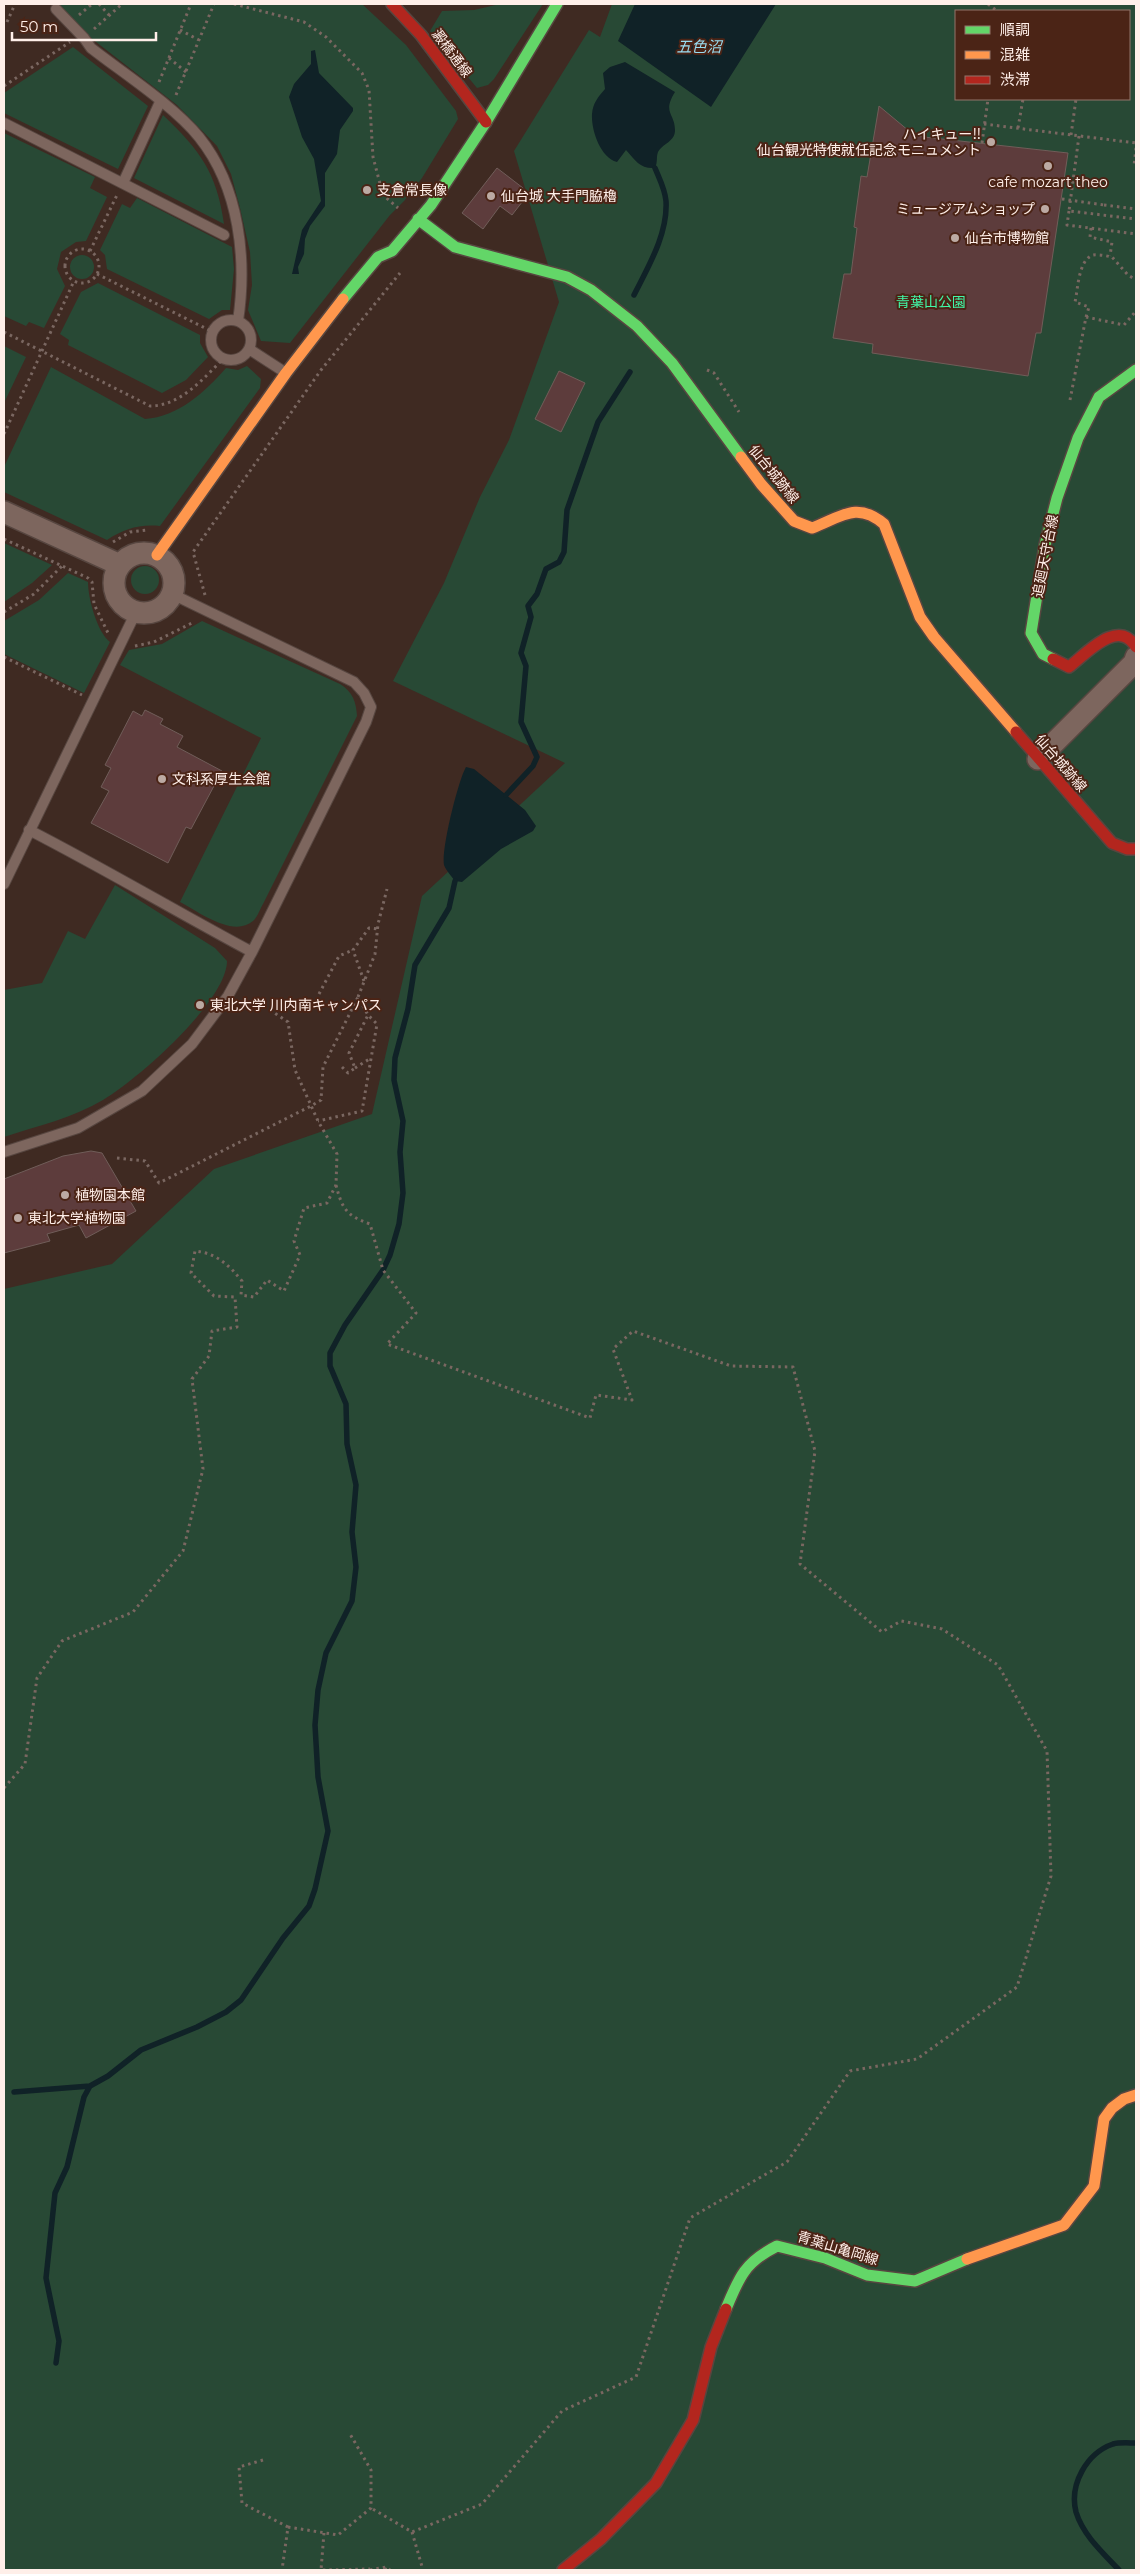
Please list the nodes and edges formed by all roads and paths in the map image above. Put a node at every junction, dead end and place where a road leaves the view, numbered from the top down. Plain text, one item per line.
1 (15, 4) edge
2 (99, 4) edge
3 (122, 4) edge
4 (191, 4) edge
5 (214, 4) edge
6 (234, 4) edge
7 (392, 4) edge
8 (557, 4) edge
9 (56, 10) dead end
10 (110, 15) junction
11 (7, 22) dead end
12 (180, 30) junction
13 (83, 36) junction
14 (199, 40) junction
15 (169, 58) junction
16 (186, 72) junction
17 (4, 86) edge
18 (157, 99) junction
19 (988, 100) edge
20 (1023, 100) edge
21 (1076, 100) edge
22 (170, 109) junction
23 (486, 122) junction
24 (4, 123) edge
25 (984, 124) junction
26 (1018, 128) junction
27 (1071, 135) junction
28 (1079, 136) junction
29 (982, 143) dead end
30 (1136, 143) edge
31 (1136, 148) edge
32 (1136, 166) edge
33 (123, 183) junction
34 (1062, 199) dead end
35 (1136, 209) edge
36 (1069, 210) junction
37 (401, 211) dead end
38 (418, 219) junction
39 (1136, 219) edge
40 (1091, 228) junction
41 (224, 234) dead end
42 (1136, 234) edge
43 (90, 251) junction
44 (392, 251) junction
45 (1110, 256) junction
46 (391, 265) dead end
47 (404, 268) dead end
48 (97, 274) junction
49 (1136, 280) edge
50 (74, 282) junction
51 (1136, 311) edge
52 (1086, 317) junction
53 (238, 321) junction
54 (4, 332) edge
55 (212, 332) junction
56 (249, 349) junction
57 (43, 350) junction
58 (222, 359) junction
59 (1136, 370) edge
60 (286, 373) junction
61 (1070, 404) dead end
62 (4, 434) edge
63 (4, 512) edge
64 (4, 527) edge
65 (4, 539) edge
66 (168, 562) junction
67 (62, 566) junction
68 (117, 571) junction
69 (172, 594) junction
70 (206, 597) dead end
71 (94, 604) dead end
72 (4, 612) edge
73 (136, 612) junction
74 (194, 622) dead end
75 (133, 647) dead end
76 (1136, 647) edge
77 (4, 657) edge
78 (1136, 657) edge
79 (94, 701) junction
80 (1038, 759) junction
81 (29, 830) junction
82 (1136, 849) edge
83 (4, 884) edge
84 (387, 889) dead end
85 (378, 929) junction
86 (352, 950) junction
87 (252, 952) junction
88 (364, 981) junction
89 (319, 994) dead end
90 (358, 997) junction
91 (274, 1012) dead end
92 (368, 1015) junction
93 (371, 1058) junction
94 (342, 1067) dead end
95 (356, 1068) junction
96 (311, 1106) junction
97 (318, 1121) junction
98 (4, 1152) edge
99 (117, 1158) dead end
100 (336, 1185) junction
101 (241, 1295) junction
102 (235, 1297) junction
103 (4, 1788) edge
104 (1136, 2095) edge
105 (350, 2434) dead end
106 (262, 2460) dead end
107 (370, 2508) junction
108 (288, 2527) junction
109 (412, 2532) junction
110 (324, 2533) junction
111 (385, 2569) edge
112 (282, 2570) edge
113 (370, 2570) edge
114 (390, 2570) edge
115 (423, 2570) edge
116 (563, 2570) edge

1 - 11 path
2 - 10 path
3 - 10 path
4 - 12 path
5 - 14 path
6 - 37 path
7 - 23 street, 澱橋通線
8 - 23 street
9 - 13 lane
10 - 13 path
12 - 14 path
12 - 15 path
13 - 17 path
13 - 18 lane
14 - 16 path
15 - 16 path
15 - 18 path
16 - 22 path
18 - 22 lane
18 - 33 lane
19 - 25 path
20 - 26 path
21 - 27 path
22 - 53 lane
23 - 38 street
24 - 33 lane
25 - 26 path
25 - 29 path
26 - 27 path
27 - 28 path
28 - 30 path
28 - 36 path
31 - 32 path
33 - 41 lane
33 - 43 path
34 - 35 path, bridge
36 - 39 path
36 - 40 path
38 - 44 street
38 - 80 street, 仙台城跡線
40 - 42 path
40 - 45 path
43 - 48 path
43 - 50 path
44 - 46 street
44 - 60 street
45 - 49 path
45 - 52 path
47 - 70 path
48 - 50 path
48 - 55 path
50 - 57 path
51 - 52 path
52 - 61 path
53 - 55 lane
53 - 56 lane
54 - 57 path
55 - 58 lane
56 - 58 lane
56 - 60 lane
57 - 58 path
57 - 62 path
59 - 76 street, 追廻天守台線
60 - 66 street
63 - 68 street
64 - 68 street
65 - 67 path
66 - 68 street
66 - 69 street
67 - 71 path
67 - 72 path
68 - 73 street
69 - 73 street
69 - 87 lane
73 - 79 lane
74 - 75 path
77 - 79 path
78 - 80 street
79 - 81 lane
80 - 82 street, 仙台城跡線
81 - 83 lane
81 - 87 lane
84 - 85 path
85 - 86 path
85 - 88 path
86 - 88 path
86 - 89 path
87 - 98 lane
88 - 90 path
90 - 92 path
90 - 96 path
91 - 96 path
92 - 93 path
92 - 95 path
93 - 95 path
93 - 97 path
94 - 95 path
96 - 97 path
96 - 99 path
97 - 100 path
100 - 101 path
100 - 109 path
101 - 102 path
101 - 102 path
102 - 103 path
104 - 116 street, 青葉山亀岡線
105 - 107 path
106 - 108 path
107 - 109 path
107 - 110 path
108 - 110 path
108 - 112 path
109 - 115 path
110 - 113 path
111 - 113 path
111 - 114 path

